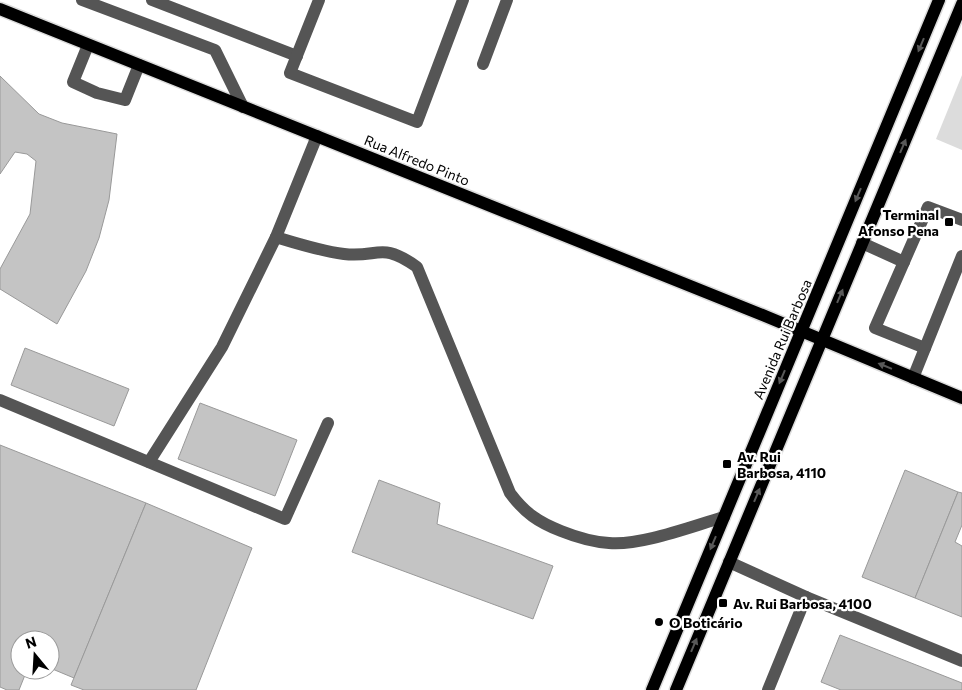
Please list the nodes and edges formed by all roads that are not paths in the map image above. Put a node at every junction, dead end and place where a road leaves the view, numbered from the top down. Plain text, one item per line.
1 (82, 0) edge
2 (152, 0) edge
3 (319, 0) edge
4 (463, 0) edge
5 (507, 0) edge
6 (939, 0) edge
7 (962, 4) edge
8 (0, 9) edge
9 (88, 44) junction
10 (297, 56) junction
11 (483, 64) dead end
12 (139, 65) junction
13 (243, 107) junction
14 (317, 136) junction
15 (962, 220) edge
16 (276, 237) junction
17 (862, 243) junction
18 (962, 256) edge
19 (904, 262) junction
20 (801, 332) junction
21 (822, 341) junction
22 (925, 348) junction
23 (913, 378) junction
24 (962, 398) edge
25 (0, 400) edge
26 (328, 423) dead end
27 (149, 462) junction
28 (724, 517) junction
29 (729, 562) junction
30 (806, 597) junction
31 (962, 661) edge
32 (652, 690) edge
33 (676, 690) edge
34 (768, 690) edge

1 - 13 lane
2 - 10 lane
3 - 10 lane
4 - 10 lane
5 - 11 lane
6 -> 20 main road, Avenida Rui Barbosa
17 -> 7 main road
8 - 9 main road, Rua Alfredo Pinto
9 - 12 main road, Rua Alfredo Pinto
9 - 12 lane
12 - 13 main road, Rua Alfredo Pinto
13 - 14 main road, Rua Alfredo Pinto
14 - 16 lane
14 - 20 main road, Rua Alfredo Pinto
15 - 19 lane
16 - 27 lane
16 - 28 lane
17 - 19 lane
21 -> 17 main road
18 - 22 lane
19 - 22 lane
20 - 21 main road, Rua Alfredo Pinto
20 -> 28 main road, Avenida Rui Barbosa
23 -> 21 main road, Rua Alfredo Pinto
29 -> 21 main road
22 - 23 lane
23 - 24 main road, Rua Alfredo Pinto
25 - 27 lane
26 - 27 lane
28 -> 32 main road, Avenida Rui Barbosa
29 - 30 lane
33 -> 29 main road
30 - 31 lane
30 - 34 lane

